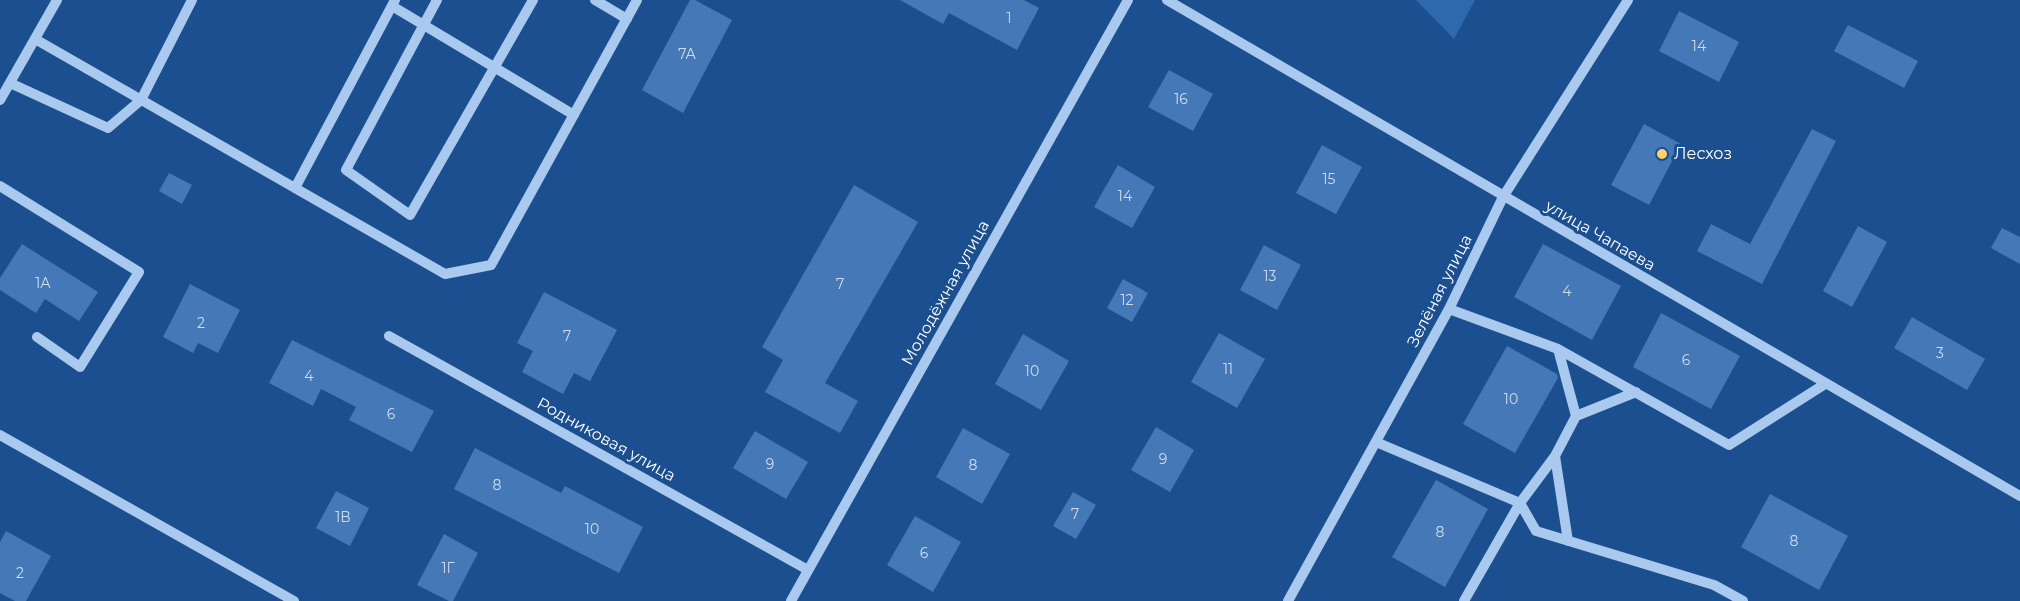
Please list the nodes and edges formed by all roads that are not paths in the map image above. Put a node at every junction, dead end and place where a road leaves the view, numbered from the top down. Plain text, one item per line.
1 (57, 0) edge
2 (192, 0) edge
3 (438, 0) edge
4 (533, 0) edge
5 (595, 0) edge
6 (637, 0) edge
7 (1128, 0) edge
8 (1167, 0) edge
9 (1628, 0) edge
10 (393, 3) edge
11 (627, 19) junction
12 (424, 25) junction
13 (34, 39) junction
14 (495, 68) junction
15 (10, 83) junction
16 (0, 100) edge
17 (141, 100) junction
18 (574, 115) junction
19 (0, 186) edge
20 (296, 188) junction
21 (1503, 197) junction
22 (1449, 309) junction
23 (389, 336) dead end
24 (37, 337) dead end
25 (1558, 349) junction
26 (1825, 384) junction
27 (1636, 392) junction
28 (1576, 416) junction
29 (0, 435) edge
30 (1376, 442) junction
31 (1555, 456) junction
32 (2020, 496) edge
33 (1520, 503) junction
34 (1568, 541) junction
35 (808, 570) junction
36 (294, 601) edge
37 (791, 601) edge
38 (1288, 601) edge
39 (1464, 601) edge
40 (1743, 601) edge

1 - 13 street
2 - 17 street
3 - 12 street
4 - 14 street
5 - 11 street
6 - 11 street
7 - 35 street, Молодёжная улица
8 - 21 street, улица Чапаева
9 - 21 street, Зелёная улица
10 - 12 street
10 - 20 street
11 - 18 street
12 - 14 street
12 - 14 street
13 - 15 street
13 - 17 street
14 - 18 street
15 - 16 street
15 - 17 street
17 - 20 street
18 - 20 street
19 - 24 street
21 - 22 street, Зелёная улица
21 - 26 street, улица Чапаева
22 - 25 street
22 - 30 street, Зелёная улица
23 - 35 street, Родниковая улица
25 - 27 street
25 - 28 street
26 - 27 street
26 - 32 street, улица Чапаева
27 - 28 street
28 - 31 street
29 - 36 street
30 - 33 street
30 - 38 street, Зелёная улица
31 - 33 street
31 - 34 street
33 - 34 street
33 - 39 street
34 - 40 street
35 - 37 street, Молодёжная улица

